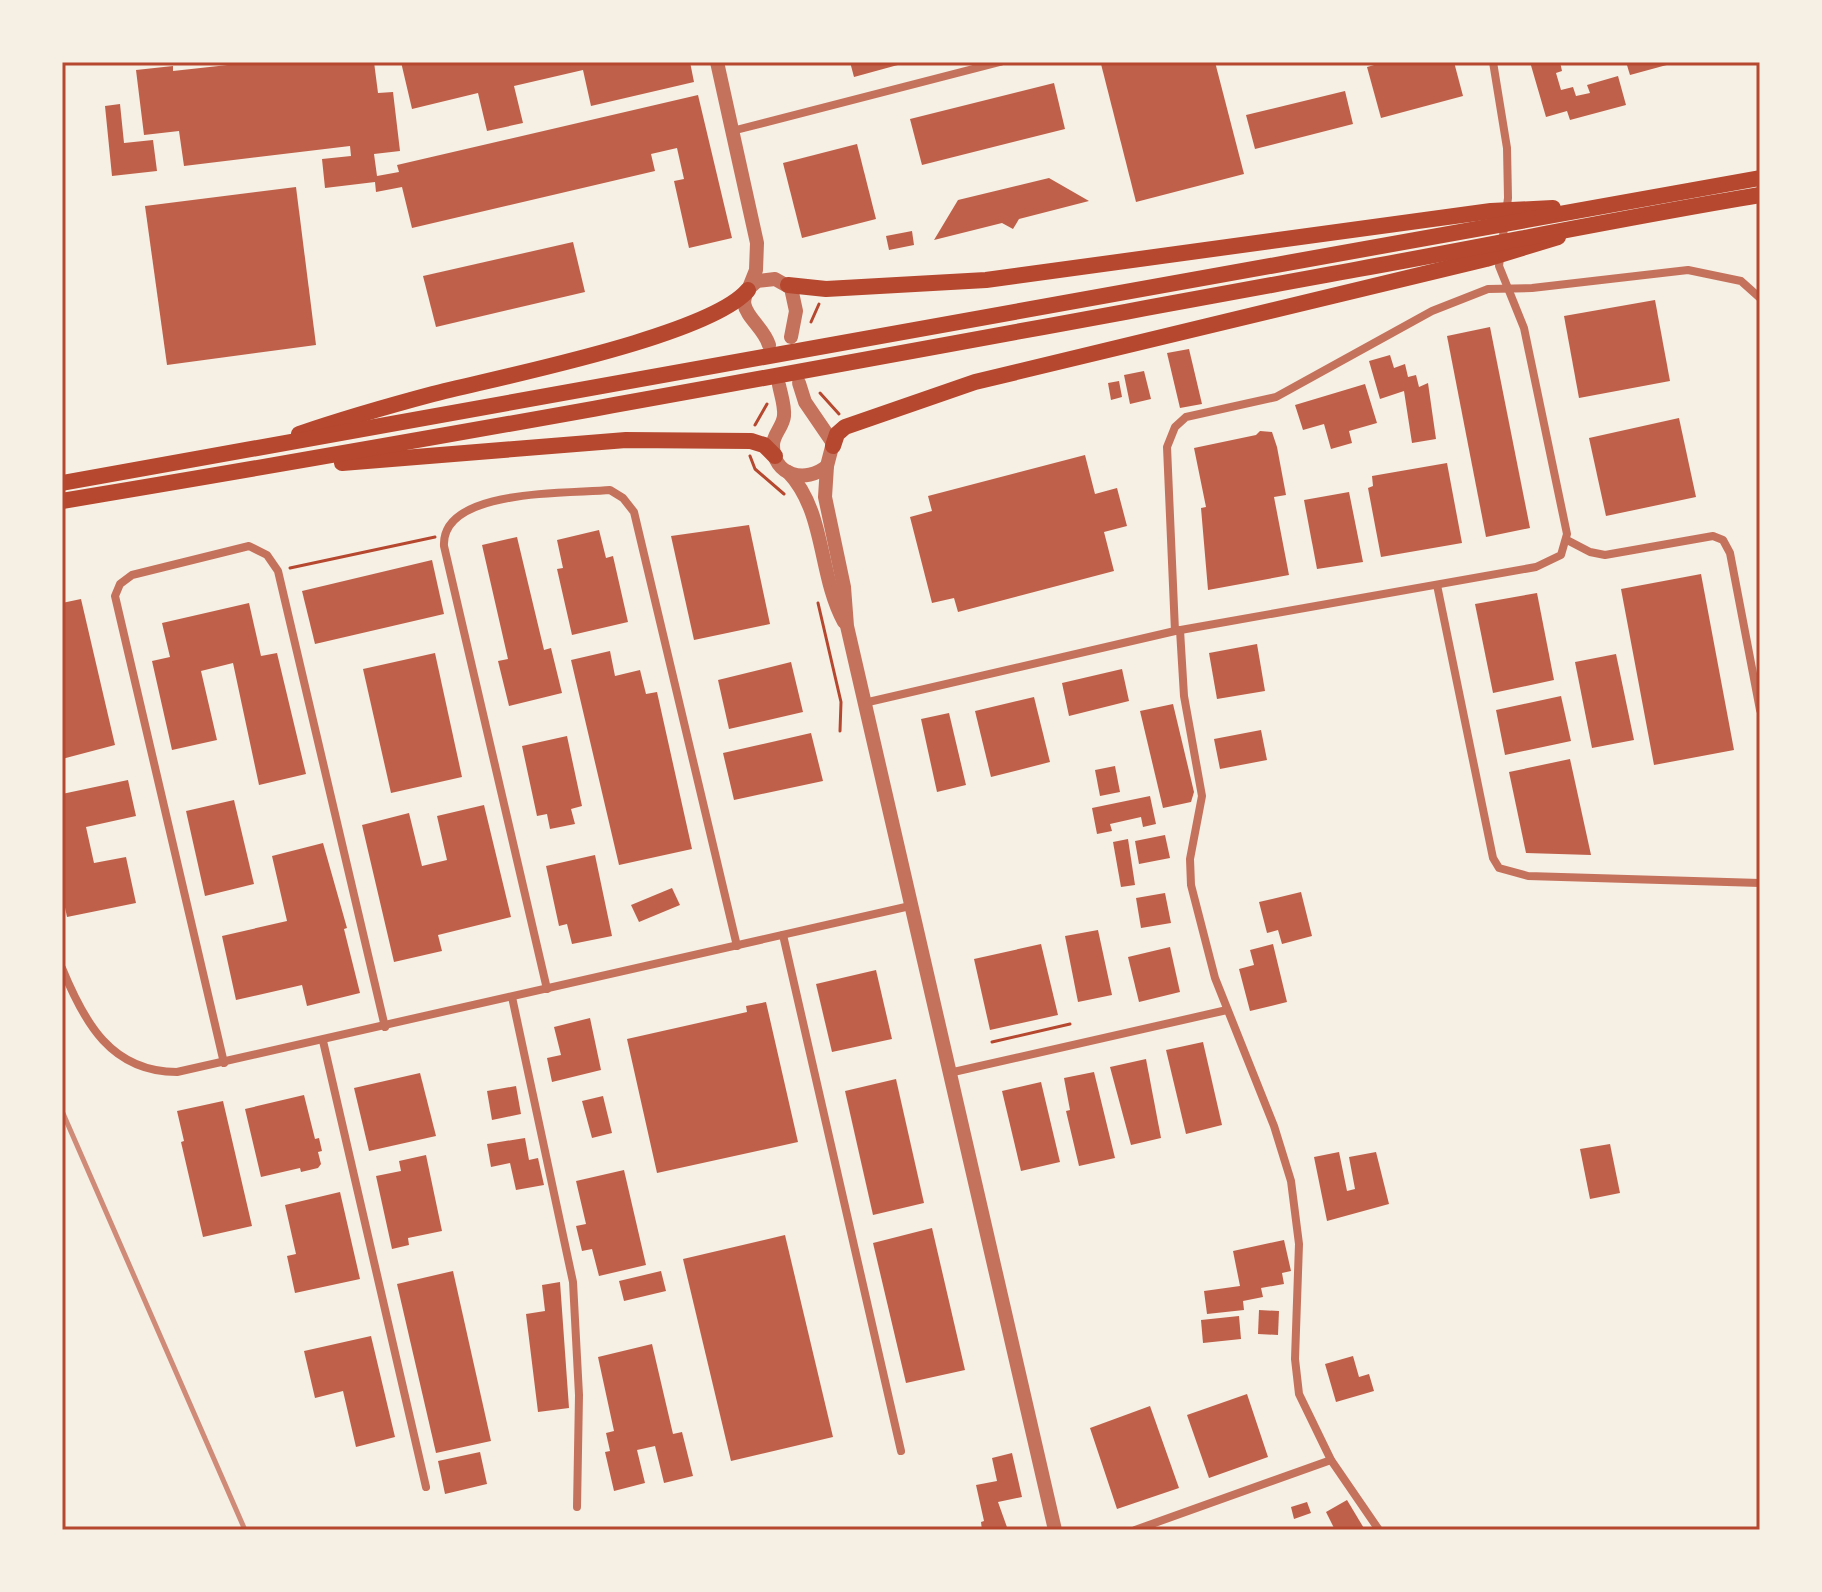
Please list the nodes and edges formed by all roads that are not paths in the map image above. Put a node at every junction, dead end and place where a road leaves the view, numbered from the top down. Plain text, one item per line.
1 (717, 62) edge
2 (1000, 62) edge
3 (1493, 62) edge
4 (732, 131) junction
5 (1760, 178) edge
6 (1760, 195) edge
7 (1587, 215) junction
8 (1518, 229) junction
9 (1489, 235) junction
10 (757, 243) junction
11 (785, 283) junction
12 (1509, 289) junction
13 (748, 290) junction
14 (1760, 298) edge
15 (791, 337) dead end
16 (769, 345) dead end
17 (799, 383) dead end
18 (779, 385) dead end
19 (833, 446) junction
20 (237, 453) junction
21 (775, 456) junction
22 (827, 466) junction
23 (253, 470) junction
24 (787, 472) junction
25 (62, 483) edge
26 (62, 501) edge
27 (1567, 540) junction
28 (1437, 585) junction
29 (847, 626) junction
30 (1178, 631) junction
31 (864, 703) junction
32 (1760, 710) edge
33 (1760, 883) edge
34 (910, 906) junction
35 (783, 935) junction
36 (737, 946) junction
37 (62, 968) edge
38 (547, 989) junction
39 (512, 997) junction
40 (1227, 1010) junction
41 (385, 1027) junction
42 (323, 1041) junction
43 (224, 1063) junction
44 (949, 1073) junction
45 (901, 1451) dead end
46 (1331, 1460) junction
47 (426, 1487) dead end
48 (577, 1507) dead end
49 (1055, 1530) edge
50 (1135, 1530) edge
51 (1379, 1530) edge

1 - 4 street
2 - 4 street
3 - 12 street
4 - 10 street
5 - 7 main road
6 - 7 main road
7 - 8 main road
7 - 8 main road
8 - 9 main road
8 - 9 main road
9 - 11 main road
9 - 19 main road
9 - 20 main road
9 - 23 main road
10 - 11 street
10 - 13 street
11 - 13 street
11 - 15 street
12 - 14 street
12 - 27 street
12 - 30 street
13 - 16 street
13 - 20 main road
17 - 19 street
18 - 21 street
19 - 22 street
20 - 25 main road
21 - 23 main road
21 - 24 street
22 - 24 street
22 - 29 street
23 - 26 main road
24 - 29 street
27 - 28 street
27 - 32 street
28 - 30 street
28 - 33 street
29 - 31 street
30 - 31 street
30 - 40 street
31 - 34 street
34 - 35 street
34 - 44 street
35 - 36 street
35 - 45 street
36 - 38 street
36 - 38 street
37 - 43 street
38 - 39 street
39 - 41 street
39 - 48 street
40 - 44 street
40 - 46 street
41 - 42 street
41 - 43 street
42 - 43 street
42 - 47 street
44 - 49 street
46 - 50 street
46 - 51 street

